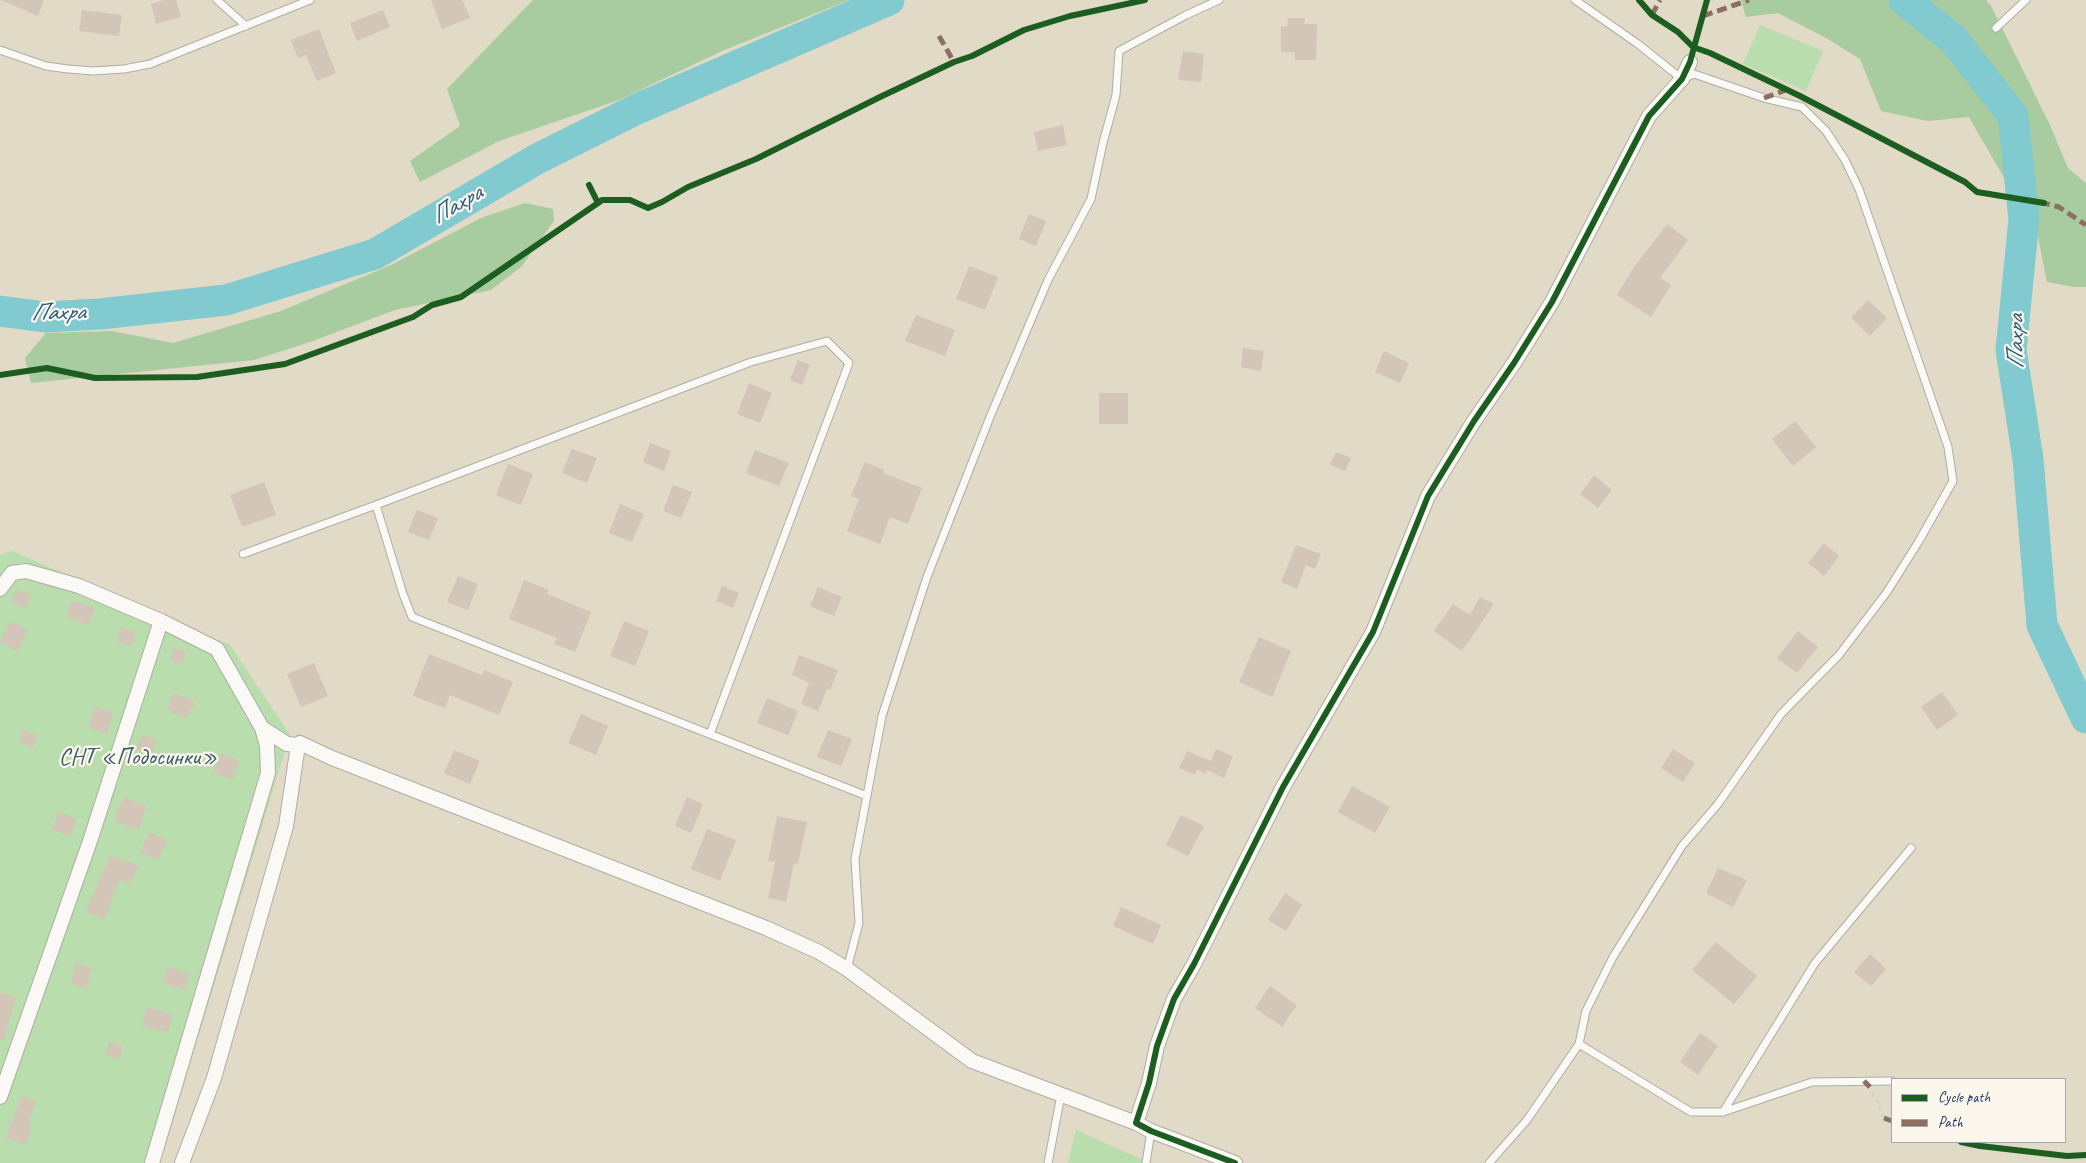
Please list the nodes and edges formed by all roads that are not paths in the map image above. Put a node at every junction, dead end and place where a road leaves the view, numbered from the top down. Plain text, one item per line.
1 (217, 0) edge
2 (310, 0) edge
3 (1219, 0) edge
4 (1575, 0) edge
5 (2026, 0) edge
6 (246, 26) junction
7 (1996, 28) dead end
8 (0, 50) edge
9 (1690, 62) dead end
10 (1682, 78) junction
11 (376, 506) junction
12 (243, 554) dead end
13 (0, 589) edge
14 (162, 621) junction
15 (262, 728) junction
16 (710, 734) junction
17 (298, 745) junction
18 (867, 796) junction
19 (1911, 848) dead end
20 (847, 969) junction
21 (1579, 1044) junction
22 (1891, 1081) edge
23 (1061, 1094) junction
24 (0, 1097) edge
25 (1723, 1112) junction
26 (1136, 1123) junction
27 (1151, 1131) junction
28 (152, 1163) edge
29 (182, 1163) edge
30 (1048, 1163) edge
31 (1146, 1163) edge
32 (1235, 1163) edge
33 (1489, 1163) edge

1 - 6 lane
2 - 6 lane
3 - 18 lane
4 - 10 lane
5 - 7 lane
6 - 8 lane
9 - 10 street
10 - 21 lane
10 - 26 street
11 - 12 lane
11 - 16 lane
11 - 16 lane
13 - 14 street
14 - 15 street
14 - 24 street
15 - 17 street
15 - 28 street
16 - 18 lane
17 - 20 street
17 - 29 street
18 - 20 lane
19 - 25 lane
20 - 23 street
21 - 25 lane
21 - 33 lane
22 - 25 lane
23 - 26 street
23 - 30 lane
26 - 27 street
27 - 31 lane
27 - 32 street

